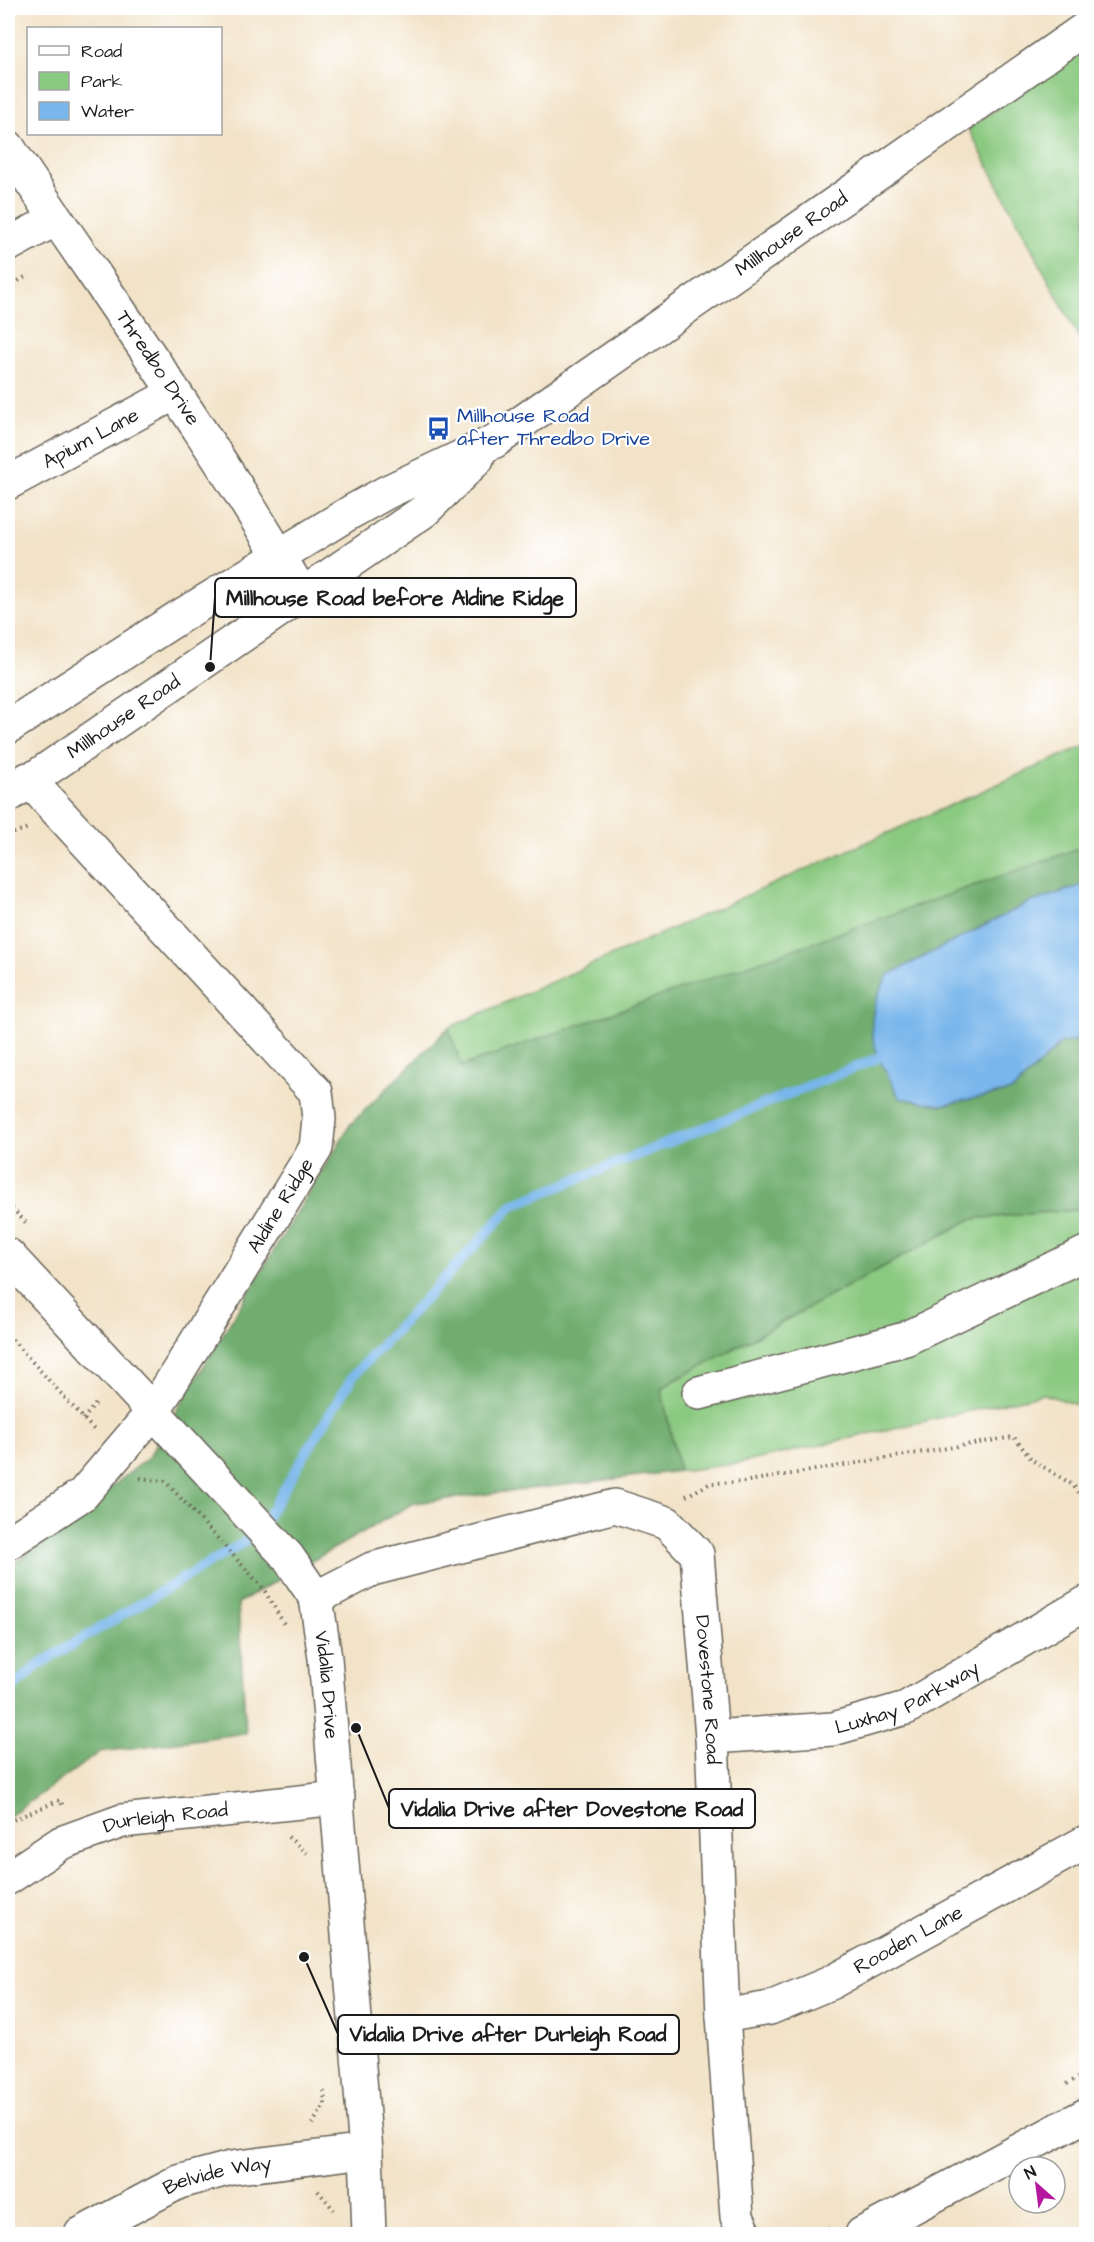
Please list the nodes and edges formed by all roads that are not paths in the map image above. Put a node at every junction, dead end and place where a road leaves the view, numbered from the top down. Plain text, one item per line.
1 (1086, 28) edge
2 (8, 147) edge
3 (56, 219) junction
4 (8, 245) edge
5 (173, 394) junction
6 (495, 441) junction
7 (8, 483) edge
8 (279, 556) junction
9 (301, 593) junction
10 (8, 727) edge
11 (18, 788) edge
12 (1086, 1253) edge
13 (8, 1255) edge
14 (699, 1394) dead end
15 (153, 1412) junction
16 (8, 1544) edge
17 (316, 1598) junction
18 (1086, 1604) edge
19 (712, 1737) junction
20 (338, 1798) junction
21 (1086, 1842) edge
22 (8, 1878) edge
23 (723, 2016) junction
24 (1086, 2115) edge
25 (366, 2151) junction
26 (81, 2235) edge
27 (369, 2235) edge
28 (745, 2235) edge
29 (862, 2235) edge

1 - 6 street, Millhouse Road
2 - 3 street, Thredbo Drive
3 - 4 street
3 - 5 street, Thredbo Drive
5 - 7 street, Apium Lane
5 - 8 street, Thredbo Drive
6 - 8 street, Millhouse Road
6 - 9 street, Millhouse Road
8 - 9 street, Thredbo Drive
8 - 10 street, Millhouse Road
9 - 11 street, Millhouse Road
11 - 15 street, Aldine Ridge
12 - 14 street
13 - 15 street, Vidalia Drive
15 - 16 street, Aldine Ridge
15 - 17 street, Vidalia Drive
17 - 19 street, Dovestone Road
17 - 20 street, Vidalia Drive
18 - 19 street, Luxhay Parkway
19 - 23 street, Dovestone Road
20 - 22 street, Durleigh Road
20 - 25 street, Vidalia Drive
21 - 23 street, Rooden Lane
23 - 28 street, Dovestone Road
24 - 29 street
25 - 26 street, Belvide Way
25 - 27 street, Vidalia Drive

